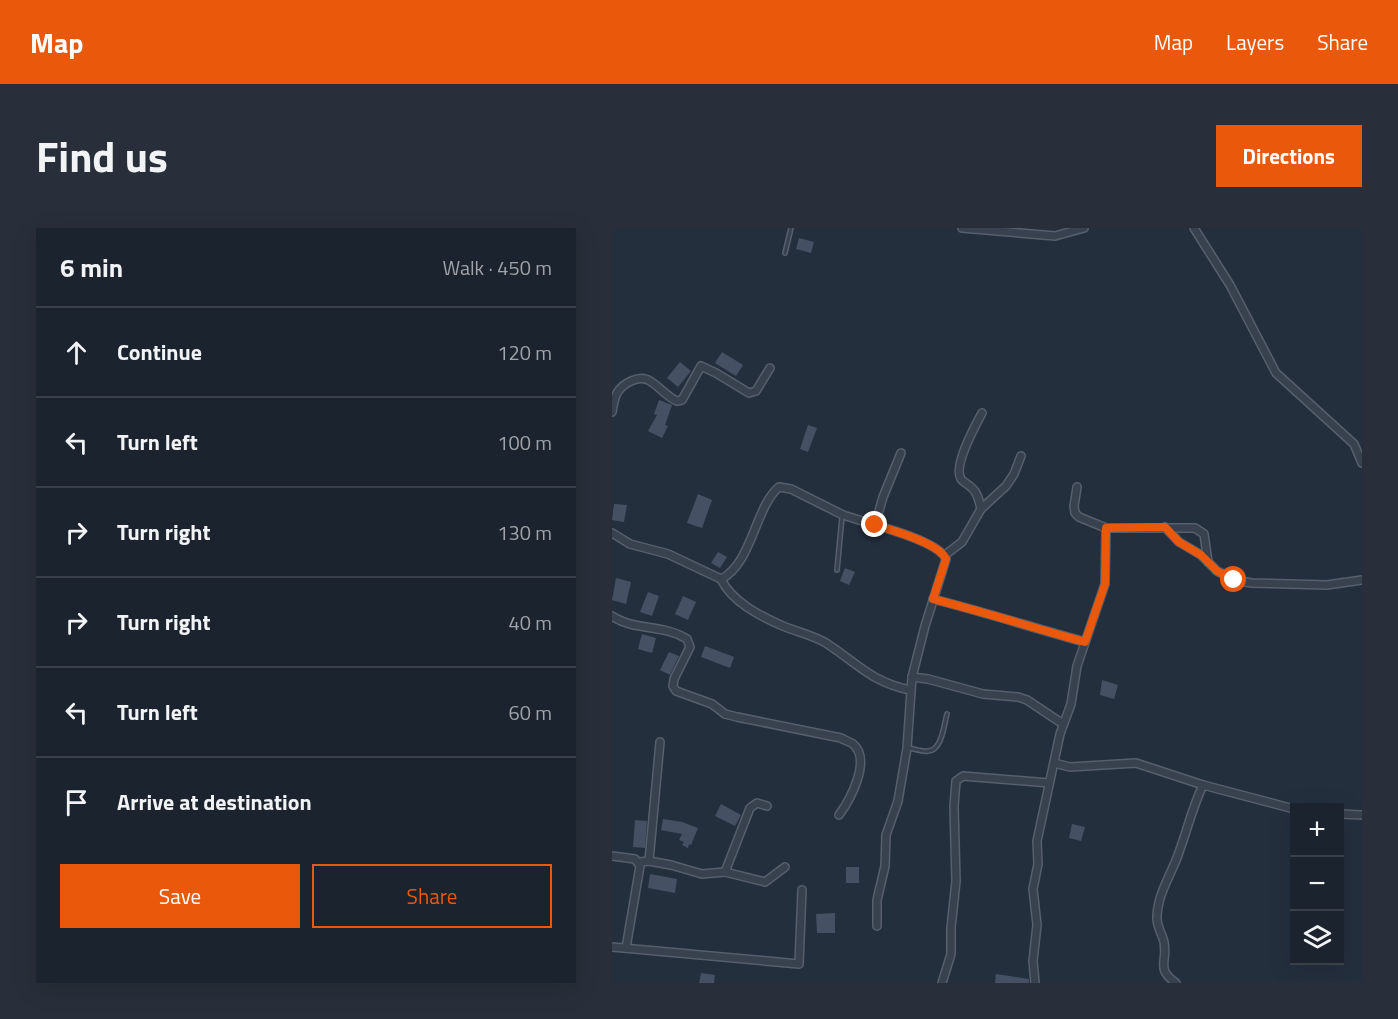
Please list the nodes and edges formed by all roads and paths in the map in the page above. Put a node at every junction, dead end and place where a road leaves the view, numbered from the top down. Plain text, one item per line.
1 (791, 228) edge
2 (962, 228) edge
3 (1084, 228) edge
4 (1194, 228) edge
5 (785, 253) dead end
6 (770, 368) dead end
7 (612, 412) edge
8 (982, 413) dead end
9 (901, 453) dead end
10 (1021, 456) dead end
11 (1362, 463) edge
12 (1077, 487) dead end
13 (981, 509) junction
14 (843, 515) junction
15 (875, 525) junction
16 (1165, 527) junction
17 (1106, 528) junction
18 (612, 533) edge
19 (945, 555) junction
20 (1208, 562) junction
21 (837, 570) dead end
22 (722, 579) junction
23 (1362, 580) edge
24 (933, 599) junction
25 (612, 616) edge
26 (1085, 642) junction
27 (912, 677) junction
28 (910, 690) junction
29 (947, 714) dead end
30 (1063, 724) junction
31 (660, 742) dead end
32 (907, 748) junction
33 (1054, 763) junction
34 (1049, 783) junction
35 (1203, 785) junction
36 (767, 806) dead end
37 (1290, 808) edge
38 (1344, 814) edge
39 (839, 815) dead end
40 (1362, 815) edge
41 (612, 856) edge
42 (649, 861) junction
43 (640, 862) junction
44 (785, 867) dead end
45 (725, 872) junction
46 (802, 890) dead end
47 (877, 926) dead end
48 (612, 947) edge
49 (626, 948) junction
50 (942, 983) edge
51 (1035, 983) edge
52 (1176, 983) edge

1 - 5 lane
2 - 3 street
4 - 11 street
6 - 7 street
8 - 13 street
9 - 15 street
10 - 13 street
12 - 17 street
13 - 19 street
14 - 15 street
14 - 21 lane
14 - 22 street
15 - 19 street
16 - 17 street
16 - 20 street
16 - 20 street
17 - 26 street
18 - 22 street
19 - 24 street
20 - 23 street
22 - 28 street
24 - 26 street
24 - 27 street
25 - 39 street
26 - 30 street
27 - 28 street
27 - 30 street
28 - 32 street
29 - 32 lane
30 - 33 street
31 - 42 street
32 - 47 street
33 - 34 street
33 - 35 street
34 - 50 street
34 - 51 street
35 - 37 street
35 - 52 street
36 - 45 street
38 - 40 street
41 - 43 street
42 - 43 street
42 - 45 street
43 - 49 street
44 - 45 street
46 - 49 street
48 - 49 street

